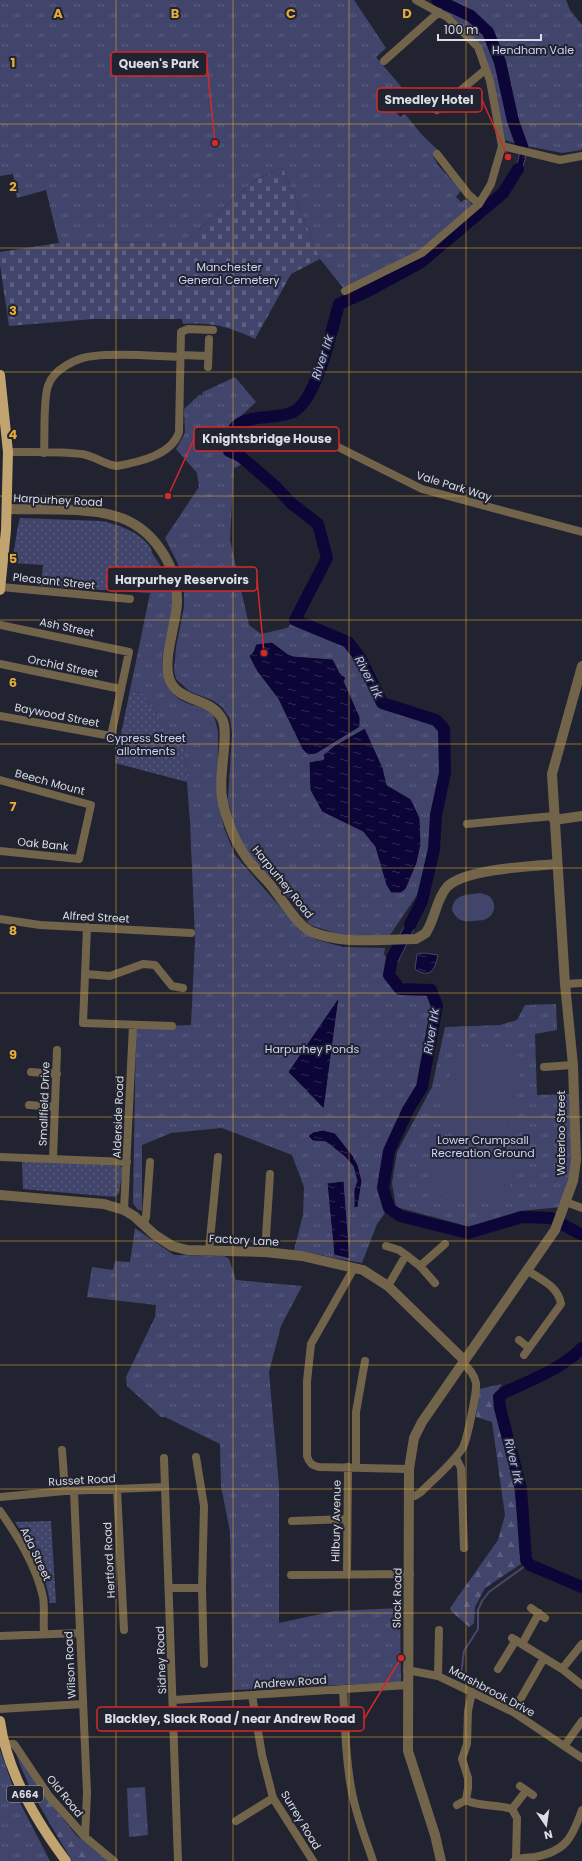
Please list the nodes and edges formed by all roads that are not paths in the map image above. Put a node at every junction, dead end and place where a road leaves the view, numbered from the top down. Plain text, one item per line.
1 (416, 0) edge
2 (439, 12) junction
3 (384, 61) dead end
4 (485, 70) junction
5 (437, 110) dead end
6 (502, 146) junction
7 (437, 154) dead end
8 (582, 156) edge
9 (479, 204) junction
10 (345, 292) dead end
11 (213, 330) dead end
12 (209, 339) dead end
13 (180, 356) junction
14 (208, 356) junction
15 (208, 367) dead end
16 (0, 375) edge
17 (306, 431) dead end
18 (8, 452) junction
19 (44, 453) junction
20 (3, 509) edge
21 (582, 532) edge
22 (0, 588) edge
23 (130, 599) dead end
24 (0, 625) edge
25 (0, 664) edge
26 (582, 666) edge
27 (580, 679) edge
28 (121, 689) junction
29 (0, 716) edge
30 (0, 780) edge
31 (582, 816) edge
32 (554, 818) junction
33 (467, 824) dead end
34 (86, 832) joint
35 (0, 851) edge
36 (557, 864) junction
37 (0, 919) edge
38 (87, 927) junction
39 (191, 933) dead end
40 (86, 974) junction
41 (582, 983) edge
42 (565, 984) junction
43 (183, 988) dead end
44 (133, 1025) junction
45 (172, 1026) dead end
46 (57, 1050) dead end
47 (573, 1065) junction
48 (544, 1067) dead end
49 (31, 1072) dead end
50 (57, 1074) junction
51 (28, 1105) dead end
52 (55, 1107) junction
53 (0, 1157) edge
54 (218, 1157) dead end
55 (53, 1159) junction
56 (127, 1162) junction
57 (150, 1162) dead end
58 (270, 1174) dead end
59 (0, 1195) edge
60 (566, 1202) junction
61 (582, 1208) edge
62 (124, 1210) junction
63 (144, 1224) junction
64 (445, 1244) dead end
65 (386, 1246) dead end
66 (208, 1250) junction
67 (265, 1252) junction
68 (406, 1254) junction
69 (420, 1266) junction
70 (354, 1268) junction
71 (527, 1270) junction
72 (435, 1283) dead end
73 (388, 1286) junction
74 (519, 1340) dead end
75 (365, 1361) dead end
76 (463, 1361) junction
77 (62, 1450) dead end
78 (196, 1457) dead end
79 (164, 1458) dead end
80 (456, 1458) junction
81 (352, 1467) junction
82 (409, 1468) junction
83 (165, 1488) junction
84 (117, 1489) junction
85 (69, 1492) junction
86 (409, 1496) junction
87 (0, 1497) edge
88 (0, 1511) edge
89 (347, 1519) junction
90 (292, 1521) dead end
91 (464, 1548) dead end
92 (347, 1574) junction
93 (410, 1574) junction
94 (291, 1575) dead end
95 (169, 1588) junction
96 (202, 1588) junction
97 (531, 1608) dead end
98 (124, 1630) dead end
99 (439, 1630) dead end
100 (80, 1633) junction
101 (44, 1634) junction
102 (0, 1636) edge
103 (516, 1641) junction
104 (582, 1644) edge
105 (544, 1658) junction
106 (204, 1664) dead end
107 (498, 1669) dead end
108 (562, 1669) junction
109 (407, 1670) junction
110 (438, 1676) junction
111 (408, 1685) junction
112 (582, 1685) edge
113 (343, 1689) junction
114 (472, 1692) junction
115 (252, 1695) junction
116 (173, 1700) junction
117 (83, 1704) junction
118 (0, 1709) edge
119 (513, 1712) junction
120 (0, 1721) edge
121 (582, 1721) edge
122 (5, 1744) junction
123 (565, 1745) junction
124 (582, 1758) edge
125 (526, 1791) dead end
126 (273, 1798) junction
127 (466, 1800) junction
128 (457, 1805) dead end
129 (512, 1809) junction
130 (581, 1814) edge
131 (236, 1821) dead end
132 (85, 1837) junction
133 (515, 1860) edge
134 (66, 1861) edge
135 (114, 1861) edge
136 (178, 1861) edge
137 (313, 1861) edge
138 (373, 1861) edge
139 (441, 1861) edge

1 - 2 street
2 - 3 street
2 - 4 street
4 - 5 street
4 - 6 street
6 - 8 street
6 - 9 street
7 - 9 street
9 - 10 street
11 - 13 street
12 - 14 street
13 - 14 street
13 - 19 street
13 - 19 street
14 - 15 street
16 - 18 main road
17 - 21 street, Vale Park Way
18 - 19 street
18 - 20 main road
20 - 22 main road
20 - 36 street, Harpurhey Road
22 - 23 street, Pleasant Street
24 - 28 street, Ash Street
25 - 28 street, Orchid Street
26 - 27 street, Waterloo Street
27 - 32 street, Waterloo Street
28 - 29 street, Baywood Street
30 - 34 street, Beech Mount
31 - 32 street
32 - 33 street
32 - 36 street, Waterloo Street
34 - 35 street, Oak Bank
36 - 42 street, Waterloo Street
37 - 38 street, Alfred Street
38 - 39 street, Alfred Street
38 - 40 street
40 - 43 street
40 - 44 street
41 - 42 street
42 - 47 street, Waterloo Street
44 - 45 street
44 - 56 street, Alderside Road
46 - 50 street, Smallfield Drive
47 - 48 street
47 - 60 street, Waterloo Street
49 - 50 street
50 - 52 street, Smallfield Drive
51 - 52 street
52 - 55 street, Smallfield Drive
53 - 55 street
54 - 66 street
55 - 56 street
56 - 62 street, Alderside Road
57 - 63 street
58 - 67 street
59 - 62 street, Factory Lane
60 - 61 street
60 - 71 street, Waterloo Street
62 - 63 street, Factory Lane
63 - 66 street, Factory Lane
64 - 69 street
65 - 68 street
66 - 67 street, Factory Lane
67 - 70 street, Factory Lane
68 - 69 street
68 - 73 street
69 - 72 street
70 - 73 street, Factory Lane
70 - 81 street
71 - 74 street
71 - 76 street, Waterloo Street
73 - 76 street, Factory Lane
75 - 81 street, Hilbury Avenue
76 - 80 street
76 - 82 street, Waterloo Street
77 - 85 street, Wilson Road
78 - 96 street
79 - 83 street, Sidney Road
80 - 86 street
80 - 91 street
81 - 82 street
81 - 89 street, Hilbury Avenue
82 - 86 street, Waterloo Street
83 - 84 street, Russet Road
83 - 95 street, Sidney Road
84 - 85 street, Russet Road
84 - 98 street, Hertford Road
85 - 87 street, Russet Road
85 - 100 street, Wilson Road
86 - 93 street, Slack Road
88 - 101 street, Ada Street
89 - 90 street
89 - 92 street, Hilbury Avenue
92 - 93 street
92 - 94 street
93 - 109 street, Slack Road
95 - 96 street
95 - 116 street, Sidney Road
96 - 106 street
97 - 103 street
99 - 110 street
100 - 101 street
100 - 117 street, Wilson Road
101 - 102 street
103 - 105 street
103 - 107 street
104 - 108 street
105 - 108 street
105 - 119 street
108 - 112 street
109 - 110 street, Marshbrook Drive
109 - 111 street, Slack Road
110 - 114 street, Marshbrook Drive
111 - 113 street, Andrew Road
111 - 139 street, Slack Road
113 - 115 street, Andrew Road
113 - 138 street
114 - 119 street, Marshbrook Drive
114 - 127 street
115 - 116 street, Andrew Road
115 - 126 street, Surrey Road
116 - 136 street, Sidney Road
117 - 118 street
117 - 132 street, Wilson Road
119 - 123 street, Marshbrook Drive
120 - 122 main road, A664
121 - 123 street
122 - 132 street, Old Road
122 - 134 main road, A664
123 - 124 street, Marshbrook Drive
125 - 129 street
126 - 131 street
126 - 137 street, Surrey Road
127 - 128 street
127 - 129 street
129 - 133 street
130 - 133 street
132 - 135 street, Old Road

